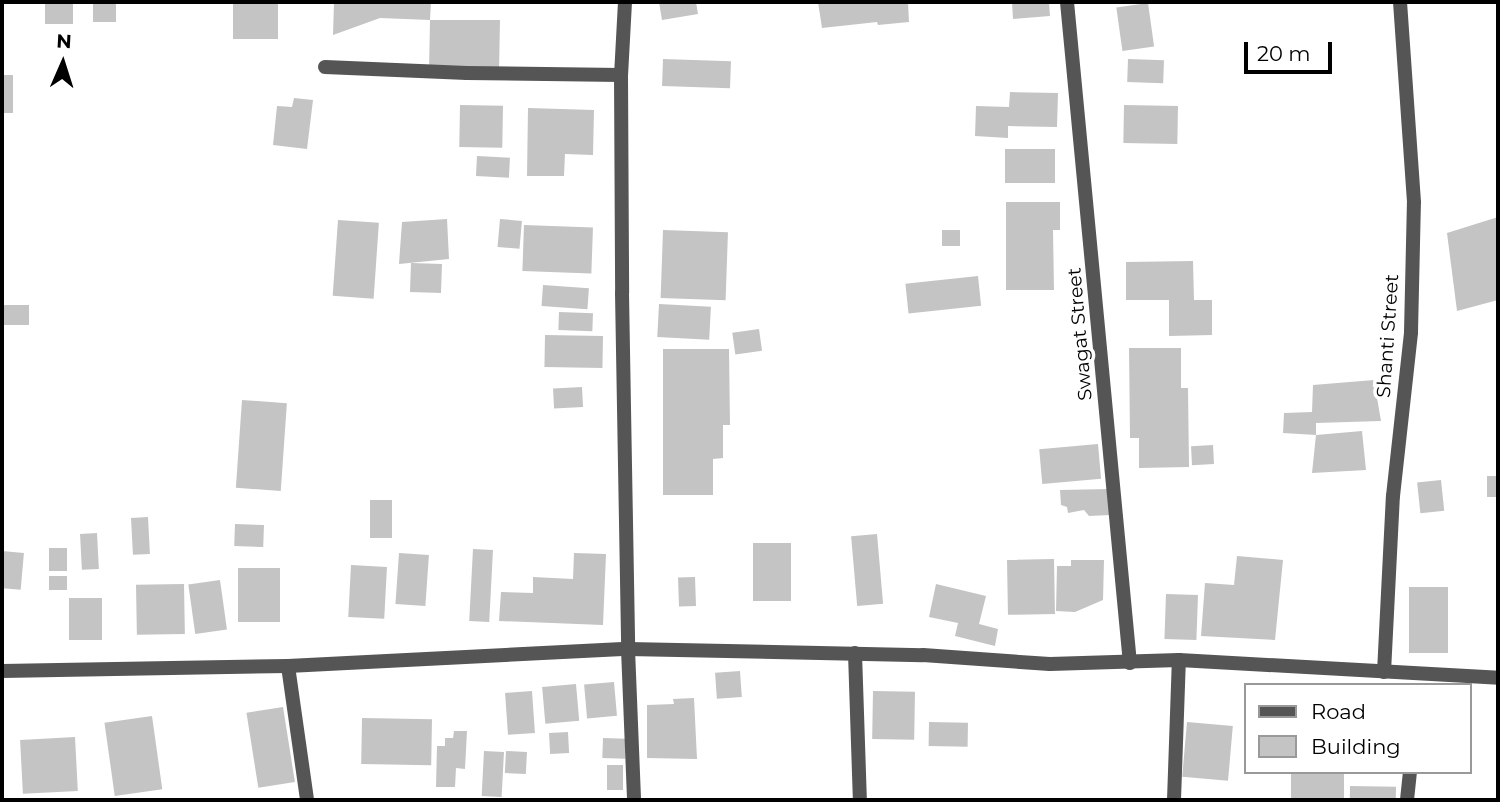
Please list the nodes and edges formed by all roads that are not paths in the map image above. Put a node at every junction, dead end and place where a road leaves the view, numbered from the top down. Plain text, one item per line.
1 (625, 2) edge
2 (1067, 2) edge
3 (1400, 2) edge
4 (325, 67) dead end
5 (621, 75) junction
6 (628, 649) junction
7 (855, 653) junction
8 (1179, 660) junction
9 (1130, 663) junction
10 (288, 666) junction
11 (2, 671) edge
12 (1384, 672) junction
13 (1498, 678) edge
14 (1419, 679) edge
15 (1410, 774) edge
16 (307, 800) edge
17 (634, 800) edge
18 (860, 800) edge
19 (1174, 800) edge
20 (1407, 800) edge

1 - 5 street
2 - 9 street, Swagat Street
3 - 12 street, Shanti Street
4 - 5 street
5 - 6 street
6 - 7 street
6 - 10 street
6 - 17 street
7 - 9 street
7 - 18 street
8 - 9 street
8 - 12 street
8 - 19 street
10 - 11 street
10 - 16 street
12 - 14 street
13 - 14 street
15 - 20 street

